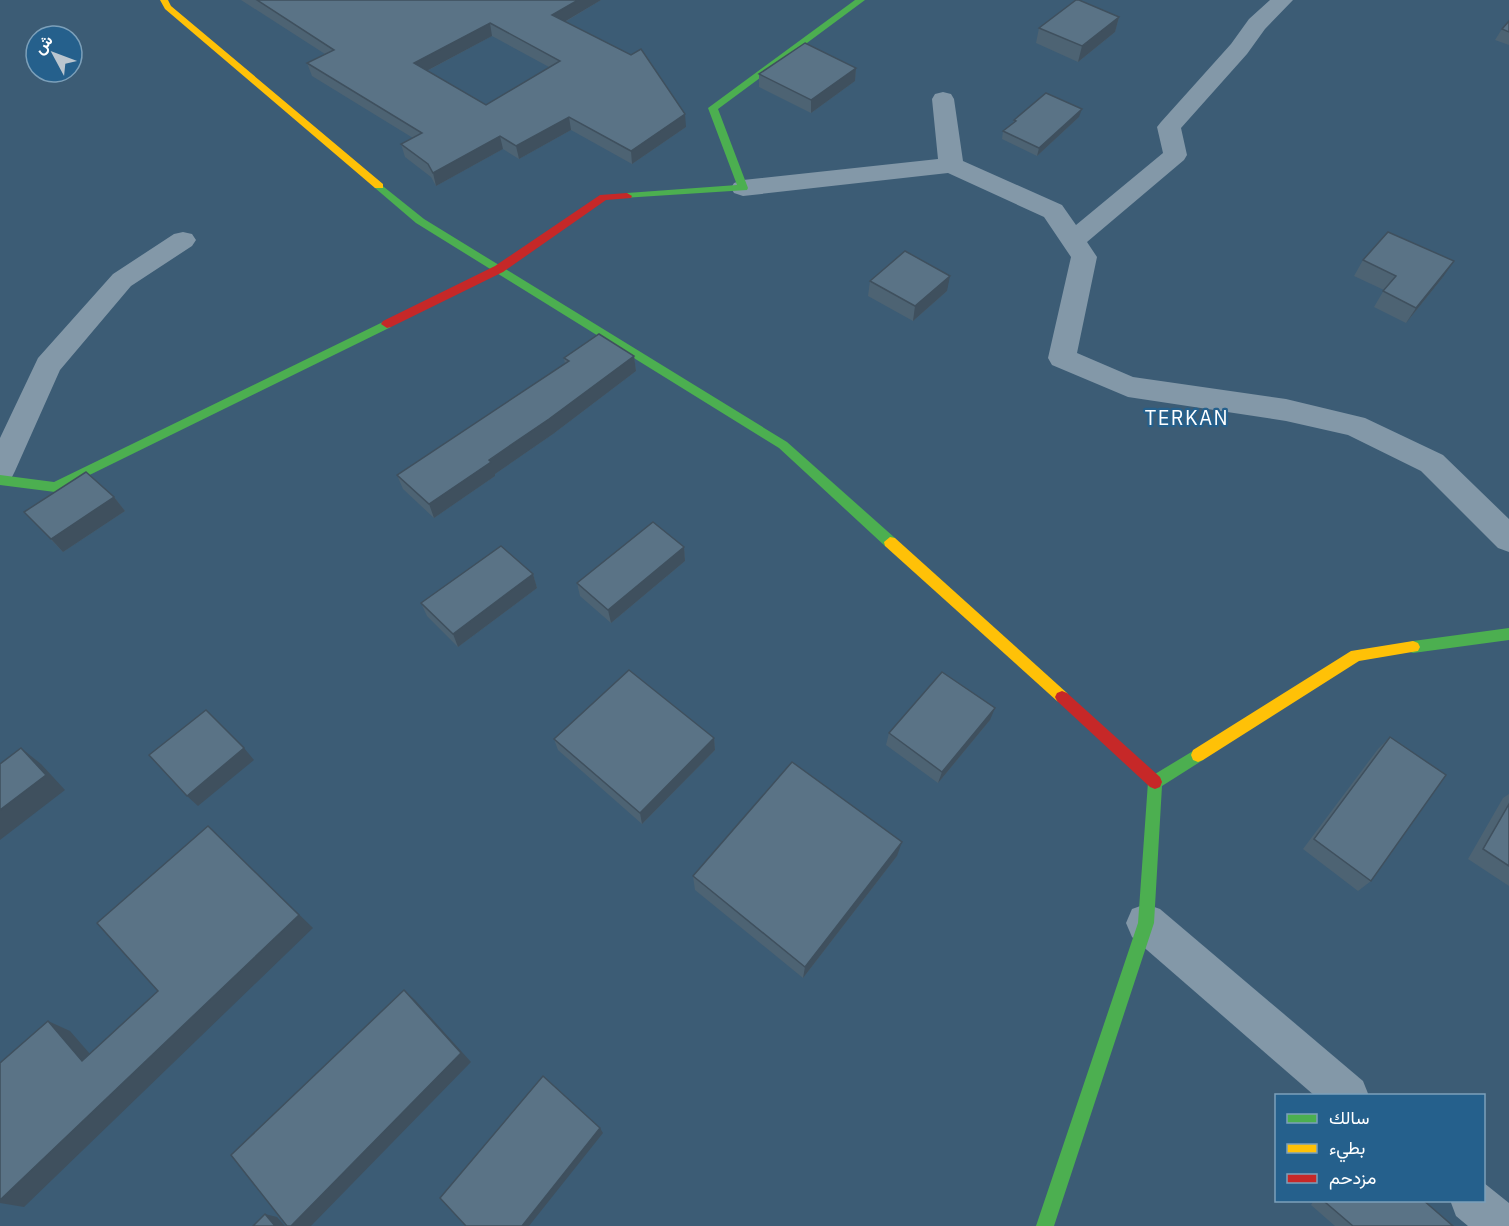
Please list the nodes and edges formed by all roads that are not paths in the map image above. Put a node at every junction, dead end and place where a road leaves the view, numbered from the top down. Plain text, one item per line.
1 (164, 0) edge
2 (861, 0) edge
3 (1282, 0) edge
4 (943, 99) dead end
5 (951, 165) junction
6 (743, 188) junction
7 (183, 240) dead end
8 (1073, 241) junction
9 (500, 269) junction
10 (0, 471) edge
11 (0, 480) edge
12 (1509, 539) edge
13 (1509, 634) edge
14 (1155, 782) junction
15 (1146, 923) junction
16 (1347, 1094) edge
17 (1474, 1202) edge
18 (1045, 1226) edge
19 (1502, 1226) edge

1 - 9 street
2 - 6 street
3 - 8 street
4 - 5 street
5 - 6 street
5 - 8 street
6 - 9 street
7 - 10 street
8 - 12 street
9 - 11 street
9 - 14 street
13 - 14 street
14 - 15 street
15 - 16 street
15 - 18 street
17 - 19 street

